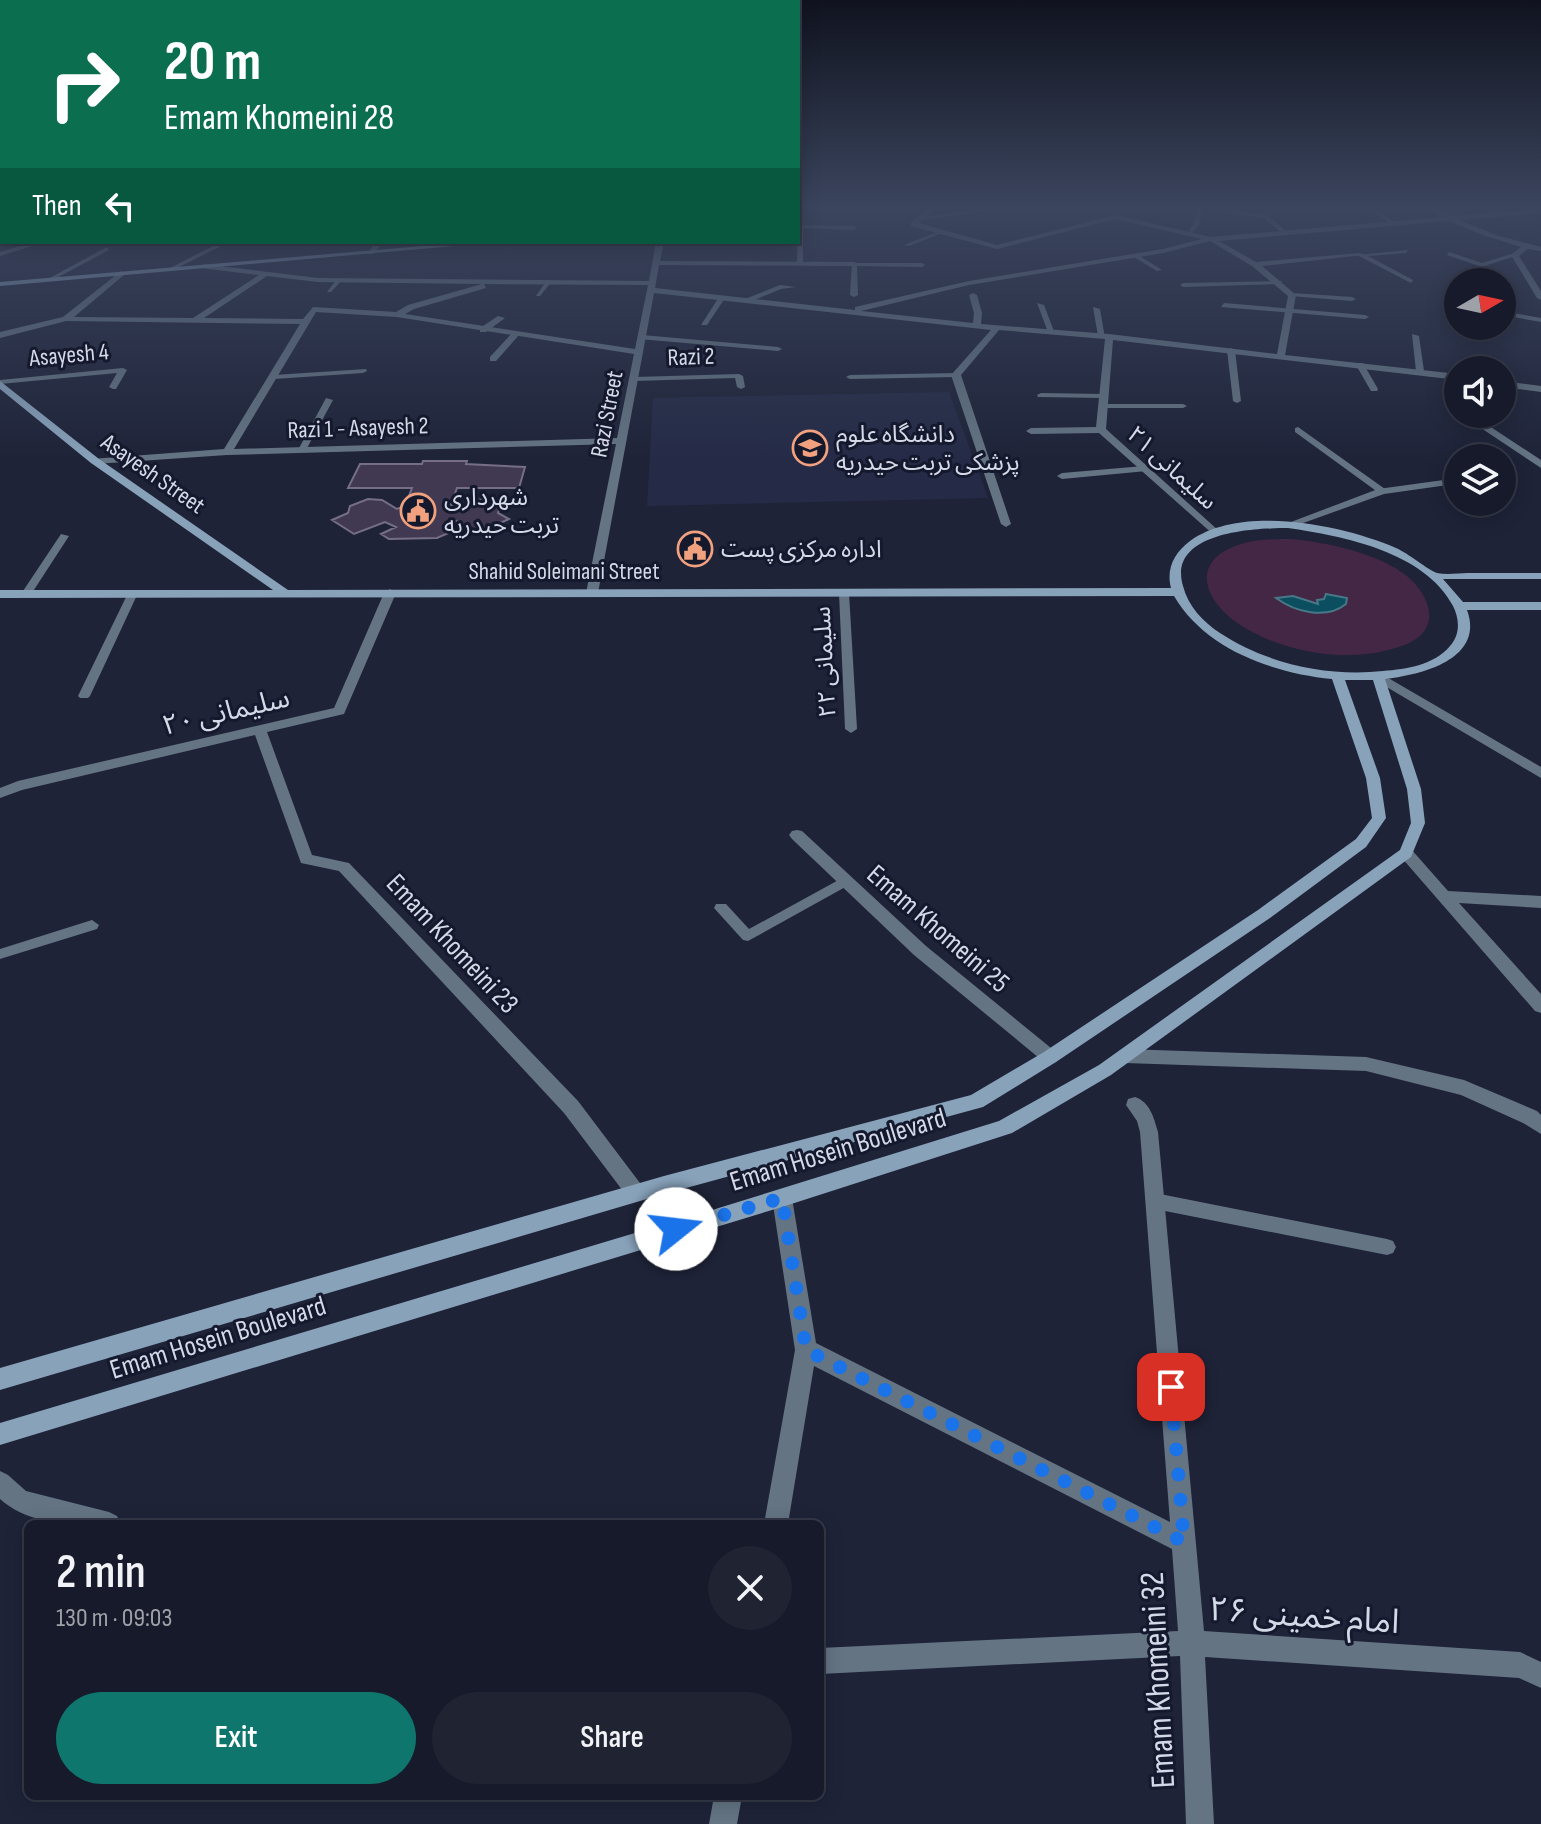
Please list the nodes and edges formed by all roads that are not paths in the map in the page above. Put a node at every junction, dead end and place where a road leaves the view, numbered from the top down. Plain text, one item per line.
1 (99, 291) edge
2 (239, 291) edge
3 (466, 291) edge
4 (541, 291) edge
5 (651, 291) edge
6 (678, 291) edge
7 (769, 291) edge
8 (854, 291) edge
9 (934, 291) edge
10 (1288, 291) edge
11 (538, 295) dead end
12 (854, 295) dead end
13 (973, 295) dead end
14 (1292, 295) junction
15 (721, 298) junction
16 (1352, 299) dead end
17 (744, 301) junction
18 (1040, 305) dead end
19 (1224, 305) dead end
20 (1096, 309) dead end
21 (1290, 309) junction
22 (845, 312) junction
23 (397, 315) junction
24 (1516, 316) edge
25 (1365, 317) dead end
26 (501, 318) dead end
27 (66, 319) junction
28 (1541, 320) edge
29 (194, 321) junction
30 (304, 322) junction
31 (704, 323) dead end
32 (977, 326) junction
33 (997, 328) junction
34 (483, 330) junction
35 (1052, 332) junction
36 (0, 335) edge
37 (515, 335) junction
38 (1106, 336) junction
39 (1415, 336) dead end
40 (642, 337) junction
41 (778, 349) dead end
42 (1231, 350) junction
43 (639, 352) junction
44 (1281, 355) junction
45 (493, 359) dead end
46 (1360, 365) junction
47 (363, 371) dead end
48 (1420, 371) junction
49 (956, 375) junction
50 (1444, 375) edge
51 (274, 377) junction
52 (850, 377) dead end
53 (634, 379) junction
54 (1516, 386) edge
55 (2, 387) edge
56 (113, 387) dead end
57 (741, 387) dead end
58 (1374, 389) dead end
59 (1541, 389) edge
60 (1041, 395) dead end
61 (329, 400) dead end
62 (1103, 401) junction
63 (1237, 401) dead end
64 (1183, 406) dead end
65 (1486, 428) edge
66 (1101, 430) junction
67 (1298, 430) dead end
68 (1031, 431) dead end
69 (622, 441) junction
70 (302, 450) junction
71 (227, 452) junction
72 (95, 461) junction
73 (1541, 465) edge
74 (1144, 469) junction
75 (1062, 476) dead end
76 (1444, 483) edge
77 (1382, 491) junction
78 (1006, 524) dead end
79 (1288, 525) junction
80 (1215, 533) junction
81 (64, 536) dead end
82 (1436, 576) junction
83 (1541, 576) edge
84 (1176, 592) junction
85 (133, 593) junction
86 (285, 593) junction
87 (390, 593) junction
88 (592, 593) junction
89 (844, 593) junction
90 (0, 594) edge
91 (26, 594) junction
92 (1461, 606) junction
93 (1538, 608) edge
94 (1337, 675) junction
95 (1378, 676) junction
96 (84, 696) dead end
97 (259, 728) junction
98 (851, 729) dead end
99 (1541, 773) edge
100 (0, 793) edge
101 (797, 835) dead end
102 (1406, 853) junction
103 (844, 882) junction
104 (1444, 896) junction
105 (1541, 902) edge
106 (721, 908) dead end
107 (92, 925) dead end
108 (0, 954) edge
109 (1541, 1006) edge
110 (1125, 1056) junction
111 (1050, 1057) junction
112 (1135, 1105) dead end
113 (1541, 1126) edge
114 (664, 1185) junction
115 (636, 1193) junction
116 (782, 1198) junction
117 (1155, 1201) junction
118 (676, 1229) junction
119 (1387, 1247) dead end
120 (806, 1350) junction
121 (0, 1379) edge
122 (0, 1434) edge
123 (0, 1483) edge
124 (94, 1520) edge
125 (777, 1520) edge
126 (1184, 1542) junction
127 (1192, 1643) junction
128 (824, 1661) edge
129 (1541, 1675) edge
130 (727, 1800) edge
131 (723, 1824) edge
132 (1200, 1824) edge

1 - 27 street
2 - 29 street
3 - 23 street
4 - 11 lane
5 - 40 street, Razi Street
6 - 15 street
7 - 17 lane
8 - 12 lane
9 - 22 street
10 - 14 street
13 - 32 street
14 - 16 lane
14 - 21 street
15 - 17 street
15 - 31 lane
17 - 22 street
18 - 35 lane
19 - 21 lane
20 - 38 lane
21 - 25 lane
21 - 44 street
22 - 32 street
23 - 30 street
23 - 34 street
24 - 28 street
26 - 34 lane
27 - 29 street
27 - 36 street
29 - 30 street
30 - 51 street
32 - 33 street
33 - 35 street
33 - 49 street
34 - 37 street
35 - 38 street
37 - 43 street
37 - 45 lane
38 - 42 street
38 - 62 street, سلیمانی ۲۱
39 - 48 lane
40 - 41 lane
40 - 43 street, Razi Street
42 - 44 street
42 - 63 lane
43 - 53 street, Razi Street
44 - 46 street
46 - 48 street
46 - 58 lane
47 - 51 lane
48 - 50 street
49 - 52 lane
49 - 78 street
51 - 71 street
53 - 57 lane, Razi 2
53 - 69 street, Razi Street
54 - 59 street
55 - 56 lane, Asayesh 4
55 - 72 main road, Asayesh Street
60 - 62 lane
61 - 70 lane
62 - 64 lane
62 - 66 street, سلیمانی ۲۱
65 - 73 street
66 - 68 street
66 - 74 street, سلیمانی ۲۱
67 - 77 lane
69 - 70 street, Razi 1 - Asayesh 2
69 - 88 street, Razi Street
70 - 71 street, Razi 1 - Asayesh 2
71 - 72 street, Razi 1 - Asayesh 2
72 - 86 main road, Asayesh Street
74 - 75 lane
74 - 80 street, سلیمانی ۲۱
76 - 77 street
77 - 79 street
79 - 80 main road
79 - 82 main road
80 - 84 main road
81 - 91 lane
82 - 83 main road
82 - 92 main road
84 - 89 main road, Shahid Soleimani Street
84 - 94 main road
85 - 86 main road, Shahid Soleimani Street
85 - 91 main road, Shahid Soleimani Street
85 - 96 lane
86 - 87 main road, Shahid Soleimani Street
87 - 88 main road, Shahid Soleimani Street
87 - 97 street, سلیمانی ۲۰
88 - 89 main road, Shahid Soleimani Street
89 - 98 lane, سلیمانی ۲۲
90 - 91 main road, Shahid Soleimani Street
92 - 93 main road
92 - 95 main road
94 - 95 main road
94 - 111 main road, Emam Hosein Boulevard
95 - 99 street
95 - 102 main road
97 - 100 street, سلیمانی ۲۰
97 - 115 street, Emam Khomeini 23
101 - 103 street, Emam Khomeini 25
102 - 104 street
102 - 110 main road, Emam Hosein Boulevard
103 - 106 lane
103 - 111 street, Emam Khomeini 25
104 - 105 street
104 - 109 street
107 - 108 lane
110 - 113 street
110 - 116 main road, Emam Hosein Boulevard
111 - 114 main road, Emam Hosein Boulevard
112 - 117 street, Emam Khomeini 32
114 - 115 main road, Emam Hosein Boulevard
114 - 118 main road
115 - 121 main road, Emam Hosein Boulevard
116 - 118 main road, Emam Hosein Boulevard
116 - 120 street
117 - 119 lane
117 - 126 street, Emam Khomeini 32
118 - 122 main road, Emam Hosein Boulevard
120 - 125 street
120 - 126 street
123 - 124 street
126 - 127 street, Emam Khomeini 32
127 - 128 street, امام خمینی ۲۶
127 - 129 street, امام خمینی ۲۶
127 - 132 street, Emam Khomeini 32
130 - 131 street

